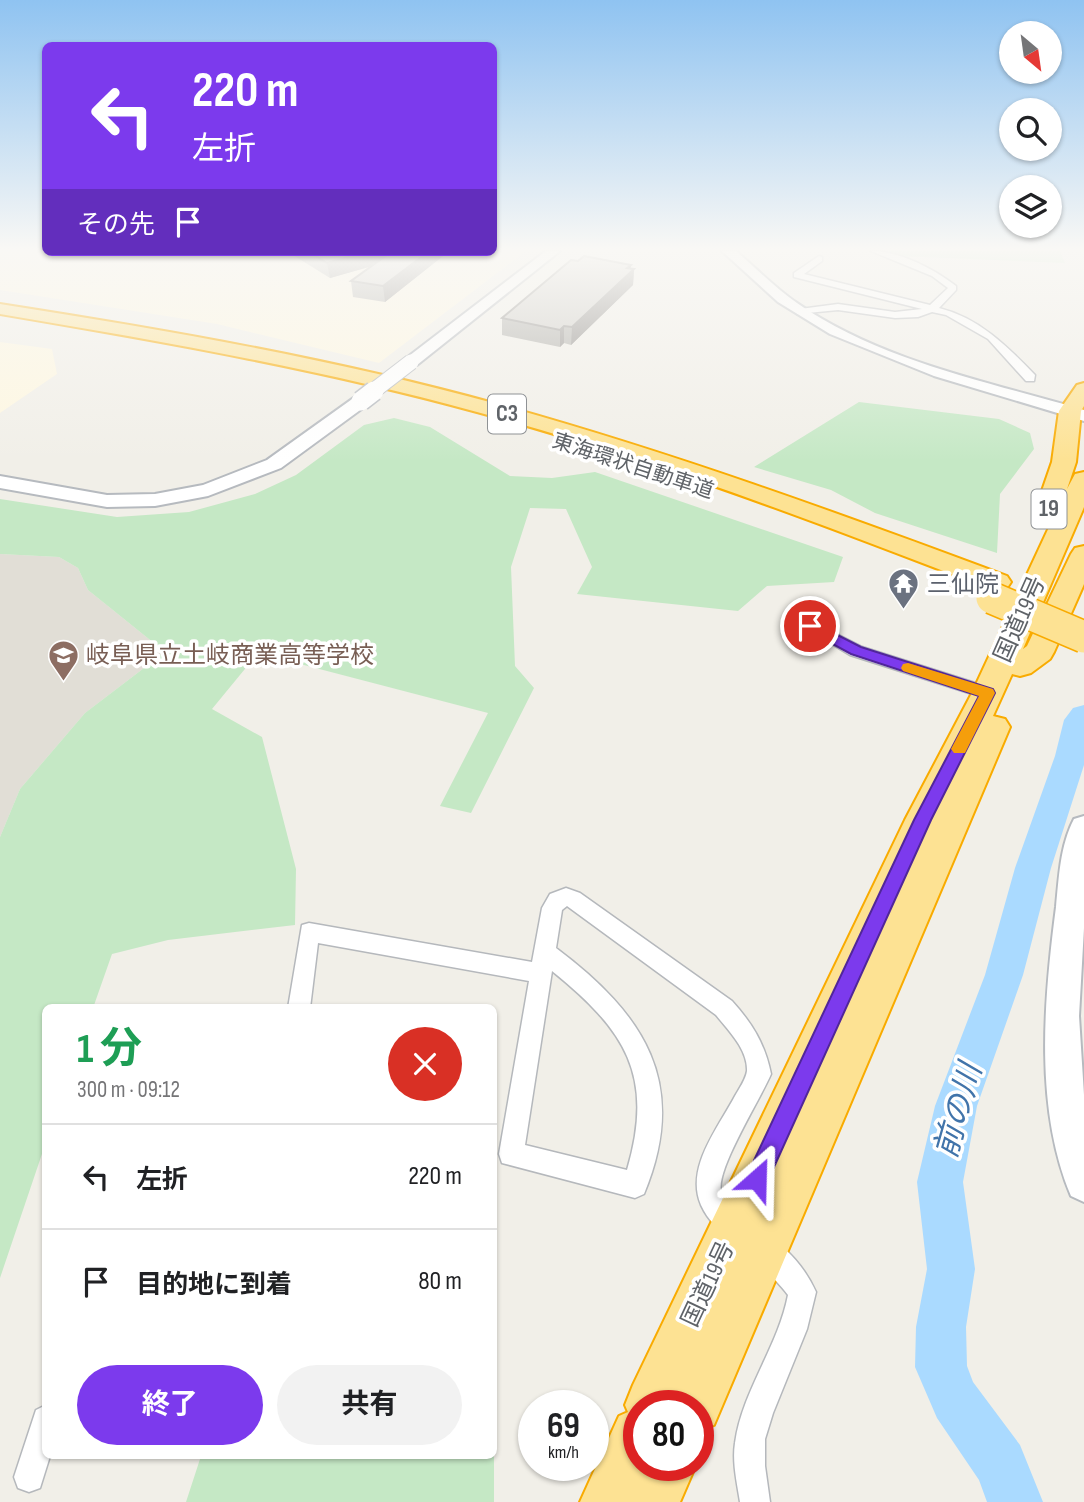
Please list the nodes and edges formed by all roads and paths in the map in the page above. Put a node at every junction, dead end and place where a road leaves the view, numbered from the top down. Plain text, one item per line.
1 (12, 321) edge
2 (70, 321) edge
3 (464, 321) edge
4 (820, 321) edge
5 (964, 321) edge
6 (411, 362) joint
7 (1030, 379) dead end
8 (361, 401) joint
9 (1079, 406) edge
10 (1084, 479) edge
11 (0, 482) edge
12 (1084, 523) edge
13 (1084, 554) edge
14 (1005, 596) junction
15 (822, 611) dead end
16 (1084, 618) edge
17 (1084, 636) edge
18 (1020, 666) junction
19 (988, 693) junction
20 (1084, 827) edge
21 (542, 962) junction
22 (300, 1004) edge
23 (1084, 1183) edge
24 (750, 1237) junction
25 (662, 1390) edge
26 (699, 1390) edge
27 (42, 1433) edge
28 (623, 1471) edge
29 (29, 1477) dead end
30 (660, 1481) edge
31 (609, 1502) edge
32 (650, 1502) edge
33 (755, 1502) edge

1 - 14 highway, 東海環状自動車道 / C3
2 - 14 highway, 東海環状自動車道 / C3
3 - 6 main road
4 - 9 main road
5 - 7 street
6 - 8 street, bridge
8 - 11 main road
9 - 14 highway, 19
10 - 14 highway, 国道19号 / 19
12 - 18 highway, 国道19号 / 19
13 - 18 highway, 19
14 - 16 highway, 東海環状自動車道 / C3
14 - 17 highway, 東海環状自動車道 / C3, bridge
14 - 19 highway, 国道19号 / 19
15 - 19 street
18 - 24 highway, 国道19号 / 19
19 - 24 highway, 国道19号 / 19
20 - 23 main road
21 - 21 street
21 - 22 street
21 - 24 street
24 - 25 highway, 国道19号 / 19
24 - 26 highway, 国道19号 / 19
24 - 33 street
27 - 29 street
28 - 31 highway
30 - 32 highway

